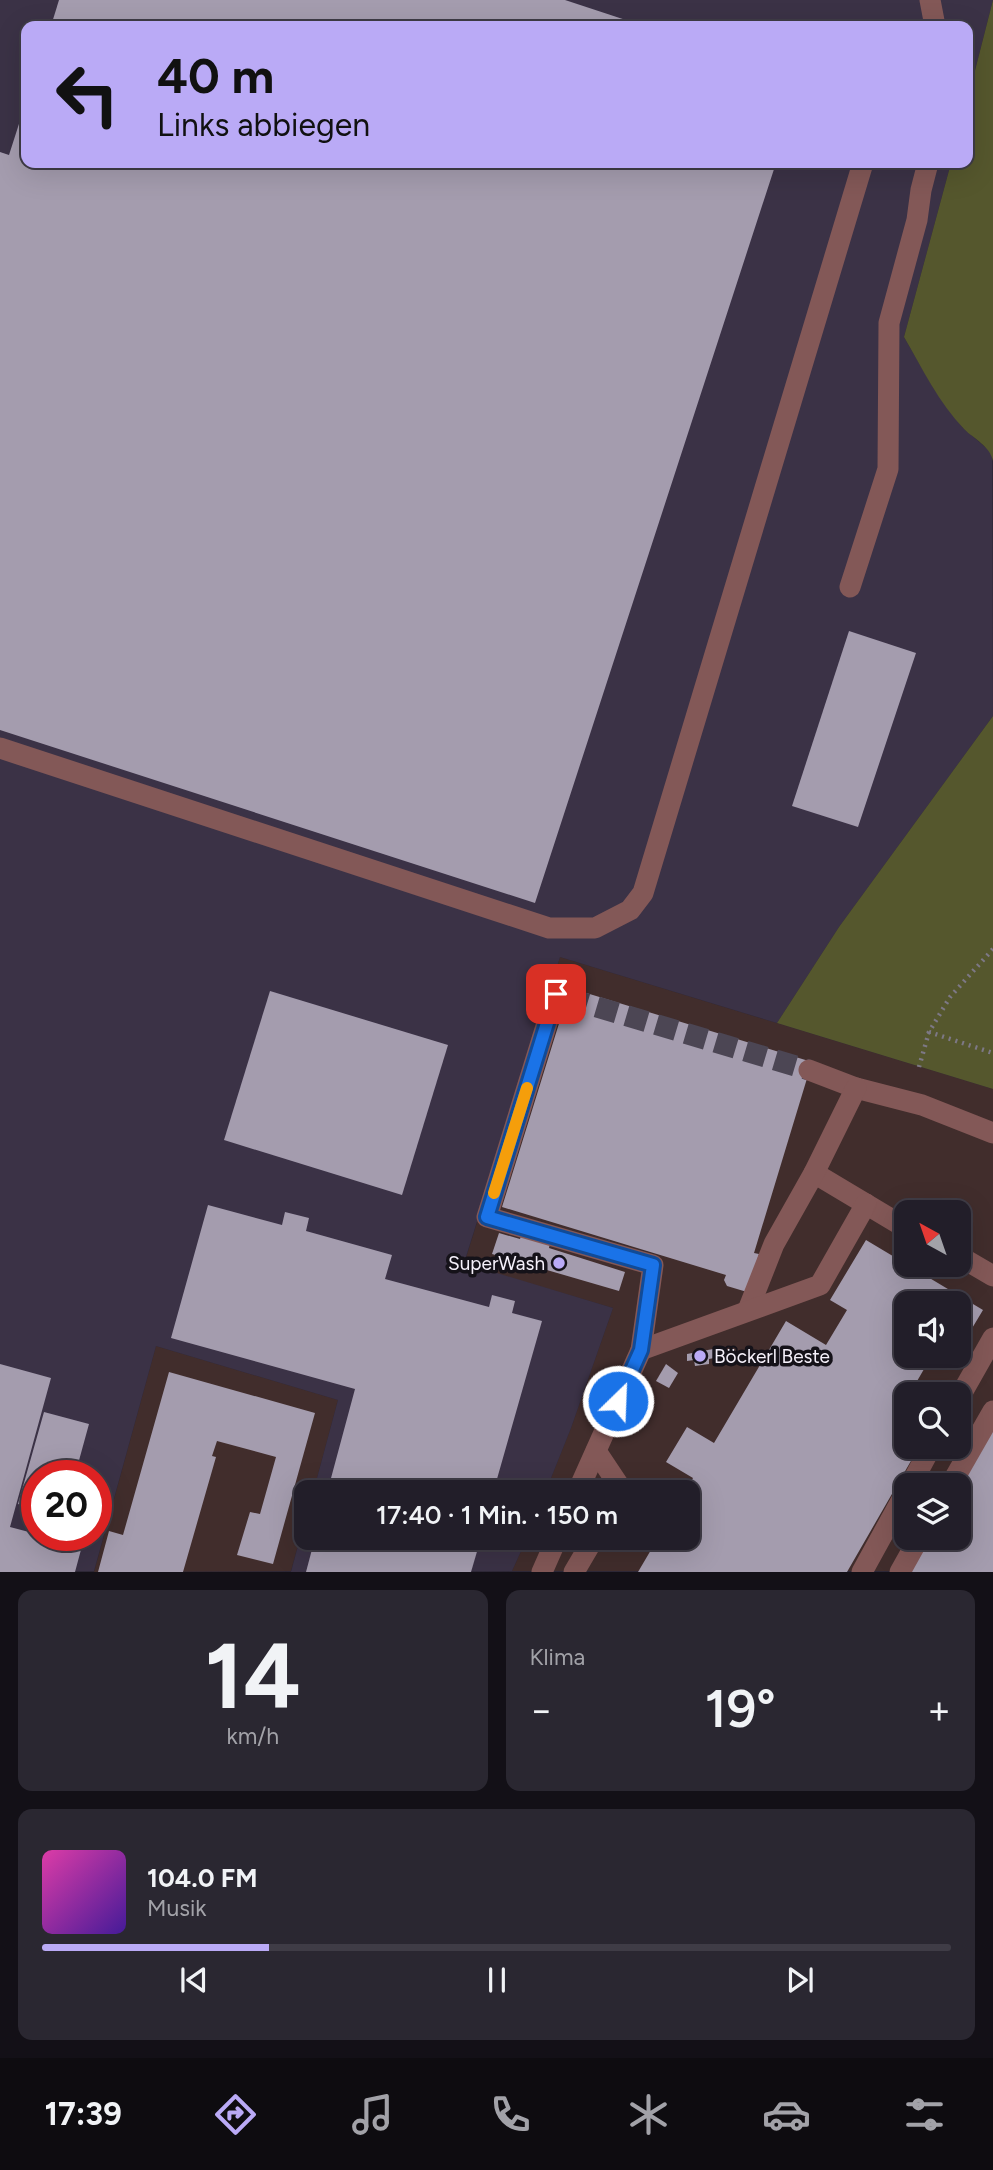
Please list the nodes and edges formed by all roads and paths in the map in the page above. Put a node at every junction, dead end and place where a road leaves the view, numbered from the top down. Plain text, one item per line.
1 (930, 0) edge
2 (934, 21) edge
3 (861, 168) edge
4 (928, 168) edge
5 (850, 587) dead end
6 (0, 748) edge
7 (993, 949) edge
8 (567, 998) dead end
9 (929, 1032) junction
10 (993, 1053) edge
11 (919, 1067) dead end
12 (809, 1070) tunnel mouth
13 (856, 1088) junction
14 (993, 1133) edge
15 (814, 1173) junction
16 (866, 1204) junction
17 (894, 1221) edge
18 (971, 1263) edge
19 (993, 1276) edge
20 (748, 1310) junction
21 (993, 1338) edge
22 (641, 1350) junction
23 (968, 1382) edge
24 (993, 1411) edge
25 (596, 1451) junction
26 (957, 1473) edge
27 (583, 1480) edge
28 (615, 1480) edge
29 (894, 1514) edge
30 (552, 1550) edge
31 (587, 1550) edge
32 (912, 1550) edge
33 (542, 1572) edge
34 (574, 1572) edge
35 (862, 1572) edge
36 (900, 1572) edge

1 - 2 lane
3 - 6 lane
4 - 5 lane
7 - 9 path
8 - 22 lane
9 - 10 path
9 - 11 path
12 - 13 lane
13 - 14 lane
13 - 15 lane
15 - 16 lane
15 - 20 lane
16 - 17 lane
16 - 20 lane
18 - 19 lane
20 - 22 lane
21 - 23 lane
22 - 25 lane
24 - 26 lane
25 - 27 lane
25 - 28 lane
29 - 35 lane
30 - 33 lane
31 - 34 lane
32 - 36 lane

